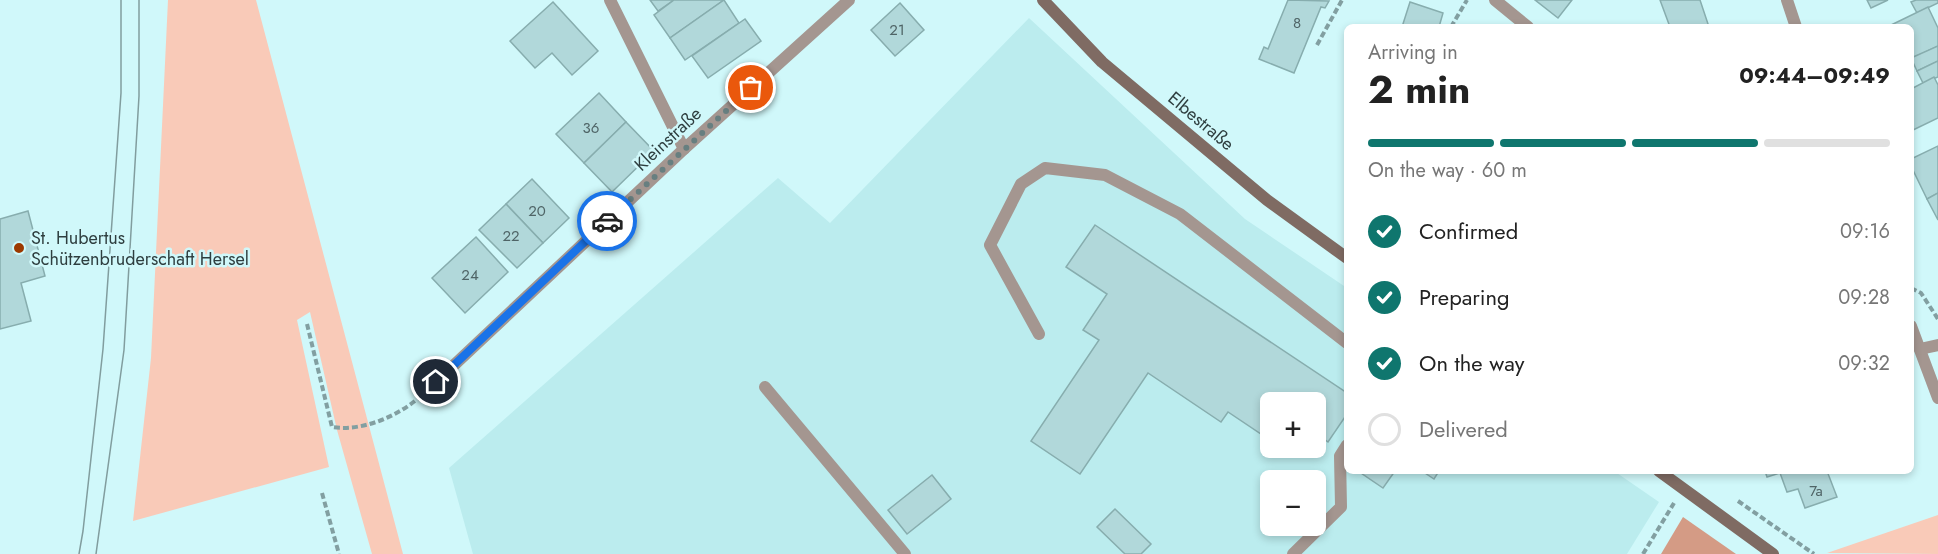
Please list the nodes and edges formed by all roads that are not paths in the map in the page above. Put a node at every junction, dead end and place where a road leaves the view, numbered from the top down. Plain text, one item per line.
1 (610, 0) edge
2 (849, 0) edge
3 (1043, 0) edge
4 (1495, 0) edge
5 (1787, 0) edge
6 (1524, 24) edge
7 (1795, 24) edge
8 (684, 148) junction
9 (1344, 256) edge
10 (1039, 334) dead end
11 (1914, 334) edge
12 (1344, 341) edge
13 (1938, 345) edge
14 (1920, 349) junction
15 (436, 382) road end
16 (765, 387) dead end
17 (1938, 398) edge
18 (1344, 450) edge
19 (1664, 474) edge
20 (905, 554) edge
21 (1293, 554) edge
22 (1773, 554) edge

1 - 8 street
2 - 8 street, Kleinstraße
3 - 9 main road, Elbestraße
4 - 6 street
5 - 7 street
8 - 15 street, Kleinstraße
10 - 12 street
11 - 14 street
13 - 14 street
14 - 17 street
16 - 20 street
18 - 21 street
19 - 22 main road

